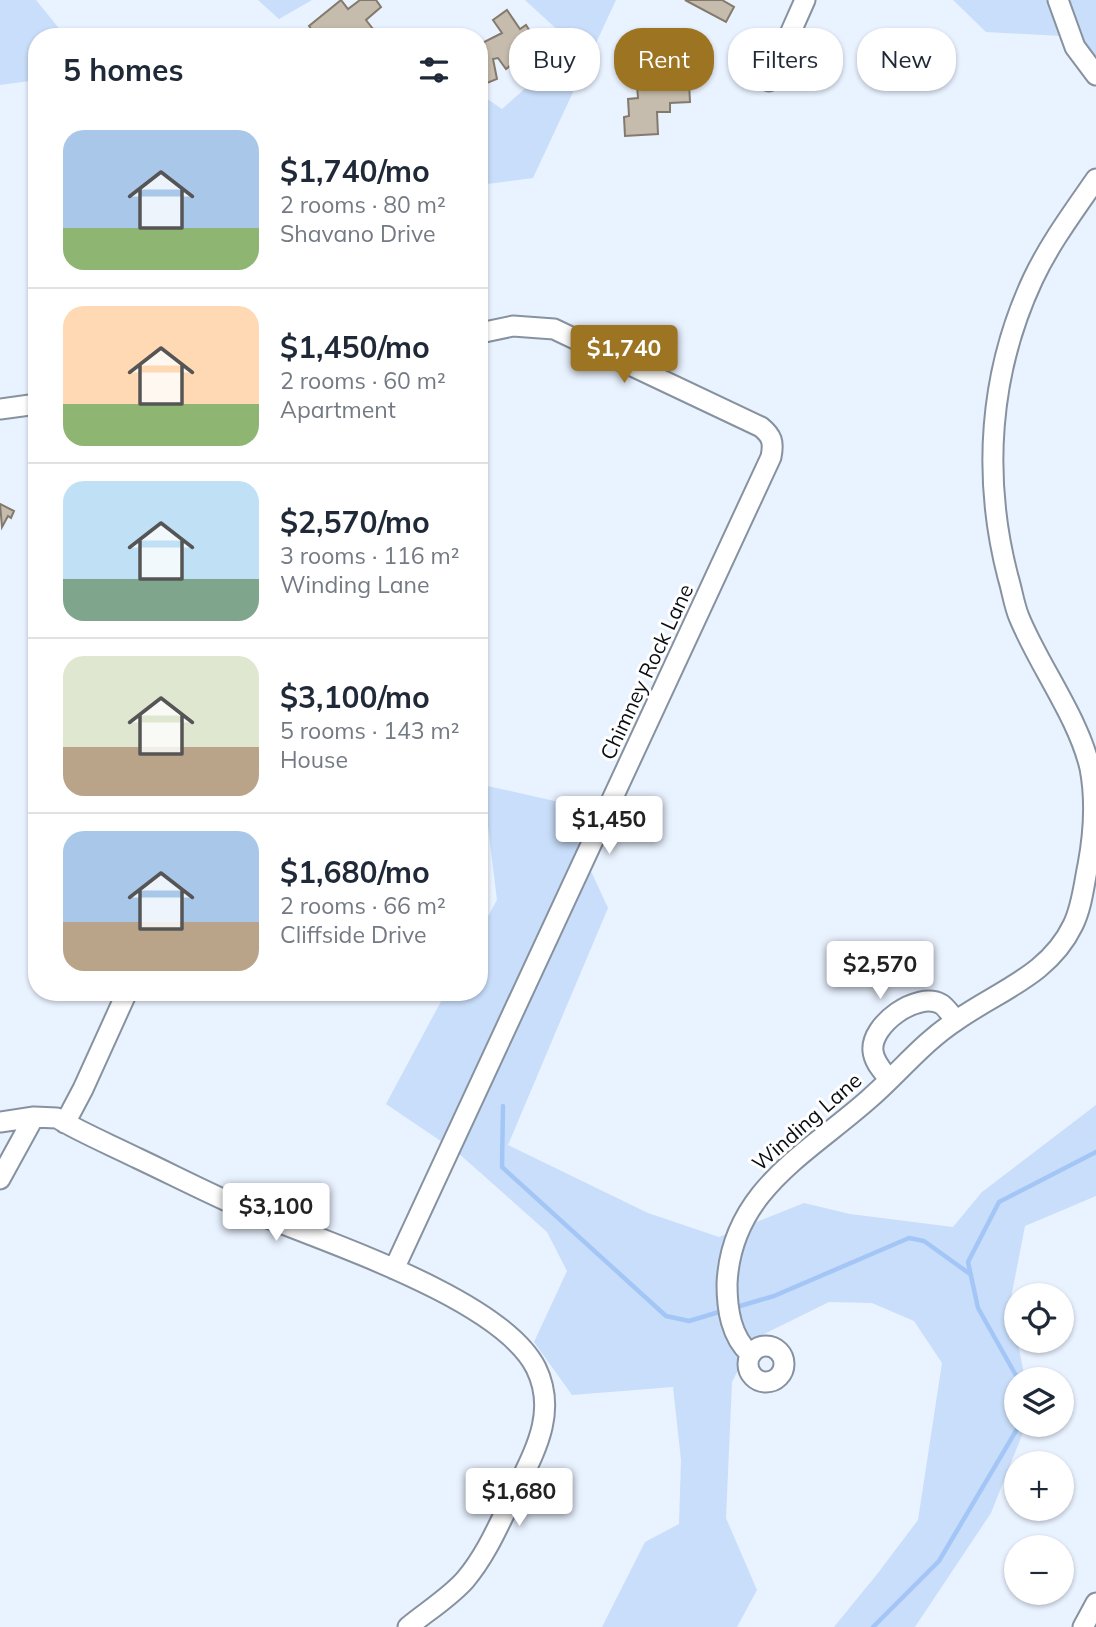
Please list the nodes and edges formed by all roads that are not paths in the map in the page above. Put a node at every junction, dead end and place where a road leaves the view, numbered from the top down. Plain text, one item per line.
1 (805, 0) edge
2 (1058, 0) edge
3 (792, 28) edge
4 (1096, 75) edge
5 (1096, 179) edge
6 (488, 331) edge
7 (28, 405) edge
8 (0, 409) edge
9 (1093, 768) edge
10 (1095, 825) edge
11 (123, 1001) edge
12 (956, 1020) junction
13 (889, 1079) junction
14 (34, 1117) junction
15 (0, 1122) edge
16 (65, 1123) junction
17 (0, 1178) edge
18 (394, 1269) junction
19 (750, 1354) dead end
20 (1096, 1603) edge
21 (408, 1627) edge
22 (1083, 1627) edge

1 - 3 street
2 - 4 street
5 - 9 street, Winding Lane
6 - 18 street, Chimney Rock Lane
7 - 8 street
9 - 10 street, Winding Lane
10 - 12 street, Winding Lane
11 - 16 street
12 - 13 street, Winding Lane
12 - 13 street, Winding Lane
13 - 19 street, Winding Lane
14 - 15 street
14 - 16 street
14 - 17 street
16 - 18 street
18 - 21 street
20 - 22 street

